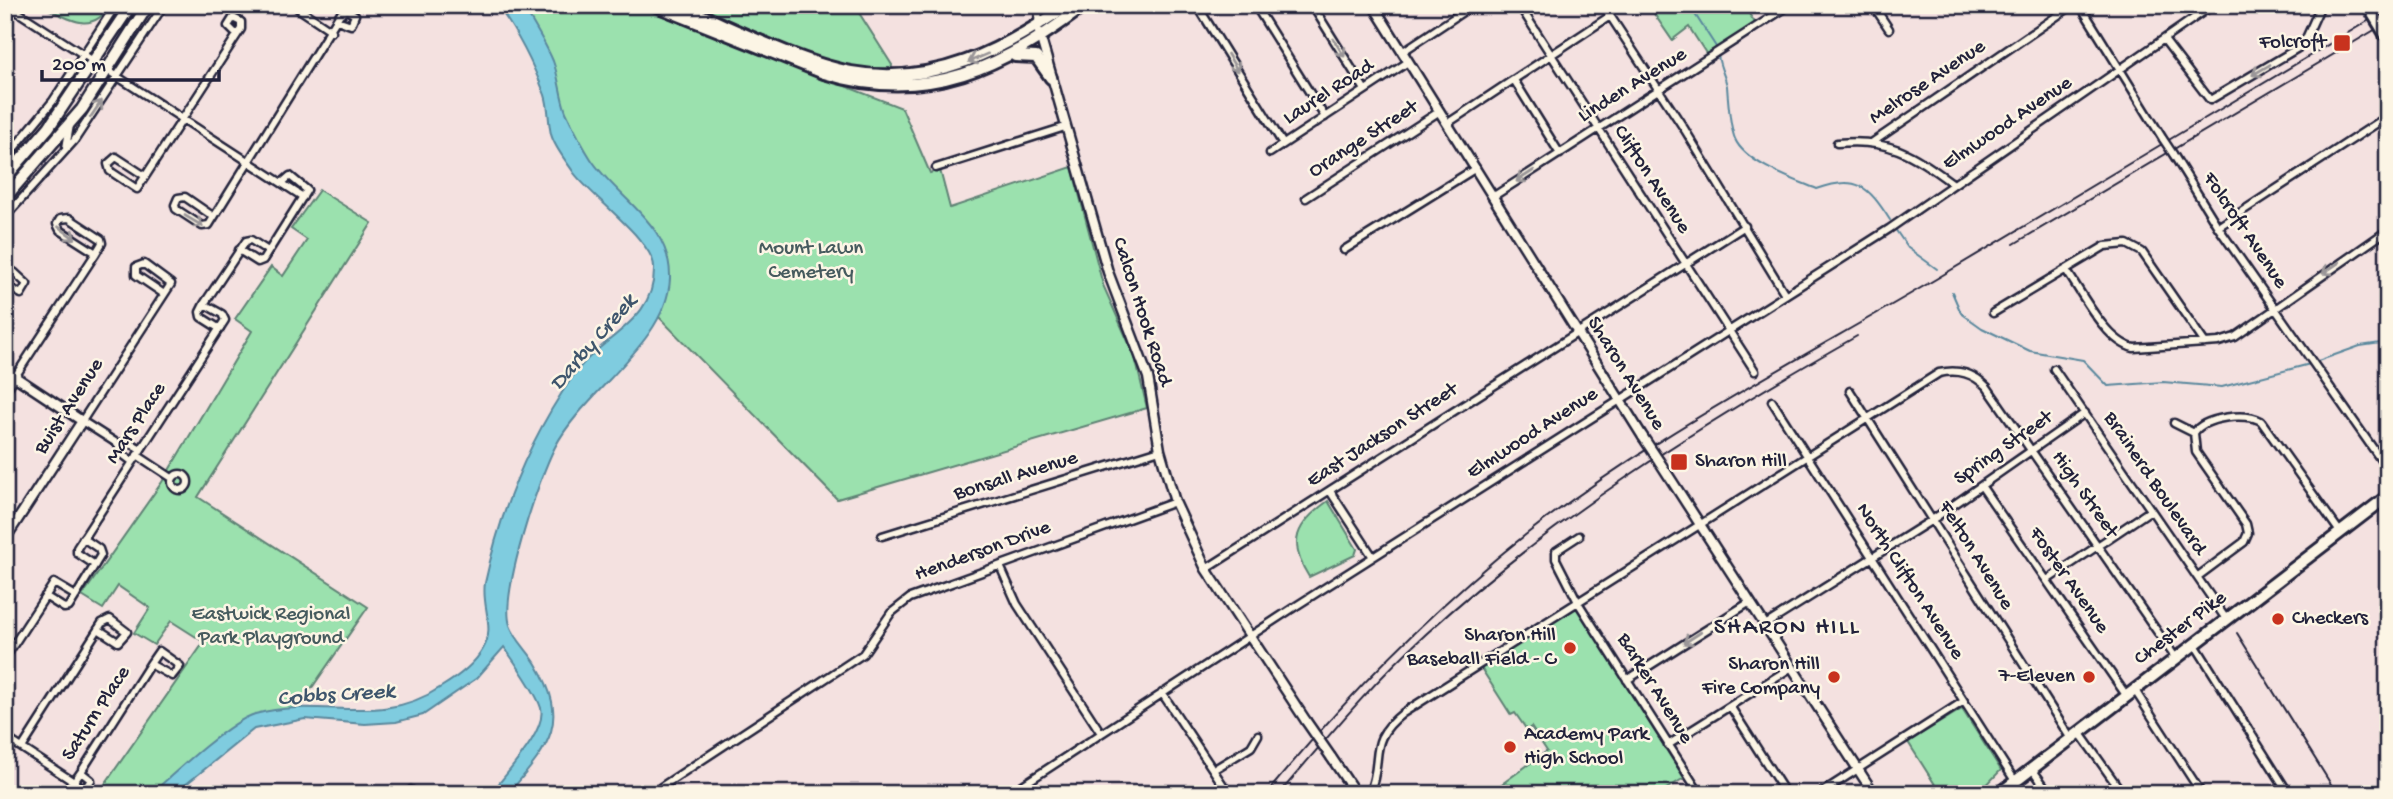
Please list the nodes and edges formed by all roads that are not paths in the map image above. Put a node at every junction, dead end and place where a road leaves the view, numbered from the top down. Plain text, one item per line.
1 (7, 5) edge
2 (116, 5) edge
3 (131, 5) edge
4 (164, 5) edge
5 (293, 5) edge
6 (654, 5) edge
7 (677, 5) edge
8 (1039, 5) edge
9 (1053, 5) edge
10 (1085, 5) edge
11 (1197, 5) edge
12 (1255, 5) edge
13 (1312, 5) edge
14 (1373, 5) edge
15 (1473, 5) edge
16 (1519, 5) edge
17 (1603, 5) edge
18 (1790, 5) edge
19 (1872, 5) edge
20 (2073, 5) edge
21 (2080, 5) edge
22 (2213, 5) edge
23 (2321, 5) edge
24 (1067, 6) edge
25 (147, 7) edge
26 (2369, 7) edge
27 (1610, 16) junction
28 (337, 20) dead end
29 (1038, 26) junction
30 (1889, 29) dead end
31 (331, 31) junction
32 (237, 35) dead end
33 (2387, 37) edge
34 (1040, 40) junction
35 (2165, 41) junction
36 (1402, 52) junction
37 (85, 55) junction
38 (1552, 56) junction
39 (94, 62) junction
40 (999, 62) junction
41 (1408, 62) junction
42 (107, 69) junction
43 (2121, 71) junction
44 (118, 77) junction
45 (1051, 78) junction
46 (1514, 80) junction
47 (1658, 89) junction
48 (1365, 90) junction
49 (1440, 111) junction
50 (2388, 116) edge
51 (1325, 117) junction
52 (182, 118) junction
53 (70, 123) junction
54 (1448, 123) junction
55 (1065, 127) junction
56 (1597, 129) junction
57 (42, 135) junction
58 (23, 137) junction
59 (1873, 142) junction
60 (1837, 143) dead end
61 (1283, 144) junction
62 (1269, 153) dead end
63 (1560, 154) junction
64 (62, 156) junction
65 (5, 159) edge
66 (248, 161) junction
67 (936, 168) dead end
68 (1476, 168) junction
69 (145, 176) junction
70 (5, 177) edge
71 (1952, 183) junction
72 (1494, 196) junction
73 (5, 198) edge
74 (1306, 198) dead end
75 (5, 217) edge
76 (214, 217) junction
77 (1745, 226) junction
78 (2218, 227) junction
79 (2388, 230) edge
80 (239, 250) junction
81 (1344, 250) dead end
82 (268, 251) junction
83 (96, 253) junction
84 (1683, 262) junction
85 (2066, 270) junction
86 (5, 276) edge
87 (5, 285) edge
88 (164, 294) junction
89 (1785, 294) junction
90 (204, 304) junction
91 (2275, 308) junction
92 (1993, 313) dead end
93 (220, 329) junction
94 (1727, 330) junction
95 (1578, 331) junction
96 (2205, 343) junction
97 (2054, 369) dead end
98 (5, 370) edge
99 (1755, 372) dead end
100 (16, 376) junction
101 (1850, 391) dead end
102 (5, 392) edge
103 (1618, 399) junction
104 (1772, 401) dead end
105 (2085, 413) junction
106 (1867, 418) junction
107 (82, 421) junction
108 (2174, 423) dead end
109 (2194, 433) junction
110 (118, 444) junction
111 (1160, 450) junction
112 (2031, 450) junction
113 (137, 455) junction
114 (1808, 457) junction
115 (2388, 470) edge
116 (173, 478) dead end
117 (1982, 487) junction
118 (1330, 491) junction
119 (2386, 500) edge
120 (1174, 502) junction
121 (2151, 510) junction
122 (1932, 520) junction
123 (1701, 526) junction
124 (2340, 532) junction
125 (882, 536) dead end
126 (1579, 536) dead end
127 (83, 538) junction
128 (5, 539) edge
129 (2098, 546) junction
130 (1373, 557) junction
131 (1873, 559) junction
132 (96, 565) junction
133 (1000, 566) junction
134 (1206, 569) junction
135 (2197, 577) junction
136 (2047, 580) junction
137 (45, 596) junction
138 (76, 596) junction
139 (1750, 602) junction
140 (1579, 604) junction
141 (2226, 619) junction
142 (1765, 625) junction
143 (99, 629) dead end
144 (1250, 637) junction
145 (2194, 643) junction
146 (2175, 657) junction
147 (5, 658) edge
148 (150, 664) junction
149 (1792, 667) junction
150 (1627, 680) junction
151 (2130, 692) junction
152 (1162, 694) junction
153 (1964, 701) junction
154 (1730, 706) junction
155 (1101, 733) junction
156 (1258, 735) dead end
157 (2075, 736) junction
158 (5, 737) edge
159 (1668, 745) junction
160 (22, 748) junction
161 (1859, 769) junction
162 (2032, 769) junction
163 (1213, 770) junction
164 (81, 772) junction
165 (74, 782) junction
166 (2015, 782) junction
167 (664, 794) edge
168 (1009, 794) edge
169 (1229, 794) edge
170 (1356, 794) edge
171 (1369, 794) edge
172 (1700, 794) edge
173 (1786, 794) edge
174 (1819, 794) edge
175 (1874, 794) edge
176 (1999, 794) edge
177 (2050, 794) edge
178 (2123, 794) edge
179 (2202, 794) edge
180 (2289, 794) edge

1 - 37 street
2 - 37 street
3 - 39 main road
4 - 44 street
5 - 31 street
6 - 40 main road
29 -> 7 main road
8 - 29 street, Calcon Hook Road
9 - 24 main road
10 - 34 main road
11 -> 61 street
12 - 51 street
13 -> 48 street
14 - 36 street, Sharon Avenue
15 - 36 street
16 - 38 street, Clifton Avenue
17 - 27 street
18 - 47 street, Linden Avenue
19 - 30 street
20 - 59 street, Melrose Avenue
21 - 43 street, Folcroft Avenue
22 - 35 street, Elmwood Avenue
23 -> 35 street
24 - 29 main road
25 - 42 main road
26 - 33 main road, bridge
27 - 38 street, Orange Street
27 - 47 street
28 - 31 street
29 - 34 street, Calcon Hook Road
31 - 66 street
32 - 52 street
34 - 40 main road
34 - 45 street, Calcon Hook Road
35 - 43 street, Elmwood Avenue
36 - 41 street, Sharon Avenue
37 - 39 street
37 - 58 street
38 - 46 street, Orange Street
38 - 56 street, Clifton Avenue
39 - 42 street
39 - 57 main road
40 - 45 main road
41 - 48 street, Laurel Road
41 - 49 street, Sharon Avenue
42 - 44 street
42 - 53 main road
43 - 71 street, Elmwood Avenue
43 - 78 street, Folcroft Avenue, bridge
44 - 52 street
64 -> 44 street
45 - 55 street, Calcon Hook Road
46 - 54 street, Orange Street
46 - 63 street
47 - 56 street, Linden Avenue
47 - 77 street
48 - 51 street, Laurel Road
49 - 54 street, Sharon Avenue
49 - 74 street, Orange Street
50 - 78 street
51 - 61 street, Laurel Road
52 - 66 street
52 - 69 street
53 - 64 street
53 - 73 main road
54 - 68 street, Sharon Avenue
55 - 67 street
55 - 111 street, Calcon Hook Road
56 - 63 street, Linden Avenue
56 - 84 street, Clifton Avenue
57 - 58 street
57 - 70 main road
58 - 65 street
59 - 60 street
59 - 71 street
61 - 62 street, Laurel Road
63 -> 72 street, Linden Avenue
64 - 75 street
66 - 76 street
66 - 82 street
68 - 72 street, Sharon Avenue
68 - 81 street
69 - 69 street
71 - 89 street, Elmwood Avenue
72 - 95 street, Sharon Avenue
76 -> 76 street
77 - 84 street, East Jackson Street
77 - 89 street
78 - 91 street, Folcroft Avenue
79 -> 91 street
80 - 82 street
80 - 82 street
80 - 90 street
83 -> 83 street
83 - 100 street
84 - 94 street, Clifton Avenue
84 - 95 street, East Jackson Street
85 - 92 street
85 - 96 street
85 - 96 street
86 - 87 street
88 - 88 street
88 - 107 street, Buist Avenue
89 - 94 street, Elmwood Avenue
90 - 93 street
90 - 93 street
91 - 96 street
91 - 115 street, Folcroft Avenue
93 - 113 street, Mars Place
94 - 99 street, Clifton Avenue
94 - 103 street, Elmwood Avenue
95 - 103 street, Sharon Avenue
95 - 118 street, East Jackson Street
97 - 105 street, Brainerd Boulevard
98 - 100 street
100 - 102 street
100 - 107 street
101 - 106 street, Felton Avenue
103 - 123 street, Sharon Avenue, bridge
103 - 130 street, Elmwood Avenue
104 - 114 street, North Clifton Avenue
105 - 112 street, Spring Street
105 - 121 street, Brainerd Boulevard
106 - 112 street, High Street
106 - 114 street
106 - 122 street, Felton Avenue
107 - 110 street
107 - 128 street, Buist Avenue
108 - 109 street
109 - 124 street
109 - 135 street
110 - 113 street
110 - 113 street
111 - 120 street, Calcon Hook Road
111 - 125 street, Bonsall Avenue
112 - 117 street, Spring Street
112 - 129 street, High Street
113 - 116 street
113 - 127 street, Mars Place
114 - 123 street
114 - 131 street, North Clifton Avenue
117 - 122 street, Spring Street
117 - 136 street, Foster Avenue
118 - 130 street
118 - 134 street, East Jackson Street
119 - 124 main road, Chester Pike
120 - 133 street, Henderson Drive
120 - 134 street, Calcon Hook Road
121 - 129 street
121 - 135 street, Brainerd Boulevard
122 - 131 street, Spring Street
122 - 157 street, Felton Avenue
123 - 139 street, Sharon Avenue
123 - 140 street
124 - 141 main road, Chester Pike
126 - 140 street, Barker Avenue
127 - 132 street
127 - 132 street
129 - 136 street
129 - 146 street, High Street
130 - 144 street, Elmwood Avenue
131 - 142 street, Spring Street
131 - 153 street, North Clifton Avenue
132 - 138 street
133 - 155 street
133 - 167 street, Henderson Drive
134 - 144 street, Calcon Hook Road
135 - 141 street, Brainerd Boulevard
136 - 151 street, Foster Avenue
137 - 138 street
137 - 138 street
137 - 147 street
139 - 142 street, Sharon Avenue
139 -> 150 street
140 - 150 street, Barker Avenue
140 - 171 street
141 - 145 main road, Chester Pike
142 - 149 street, Sharon Avenue
143 - 160 street
144 - 152 street, Elmwood Avenue
144 - 170 street, Calcon Hook Road, bridge
145 - 146 main road, Chester Pike
145 - 180 street
146 - 151 main road, Chester Pike
148 - 148 street, Saturn Place
148 - 164 street, Saturn Place
149 - 154 street
149 - 161 street, Sharon Avenue
150 - 159 street, Barker Avenue
151 - 157 main road, Chester Pike
151 - 179 street, Foster Avenue
152 - 155 street, Elmwood Avenue
152 - 163 street
153 - 161 street
153 - 166 street, North Clifton Avenue
154 - 159 street
154 - 173 street
155 - 168 street, Elmwood Avenue
156 - 163 street
157 - 162 main road, Chester Pike
157 - 178 street, Felton Avenue
158 - 160 street
159 - 172 street, Barker Avenue
160 - 165 street
161 - 174 street
161 - 175 street, Sharon Avenue
162 - 166 main road, Chester Pike
162 - 177 street
163 - 169 street
164 - 165 street, Saturn Place
164 - 165 street
166 - 176 main road, Chester Pike

